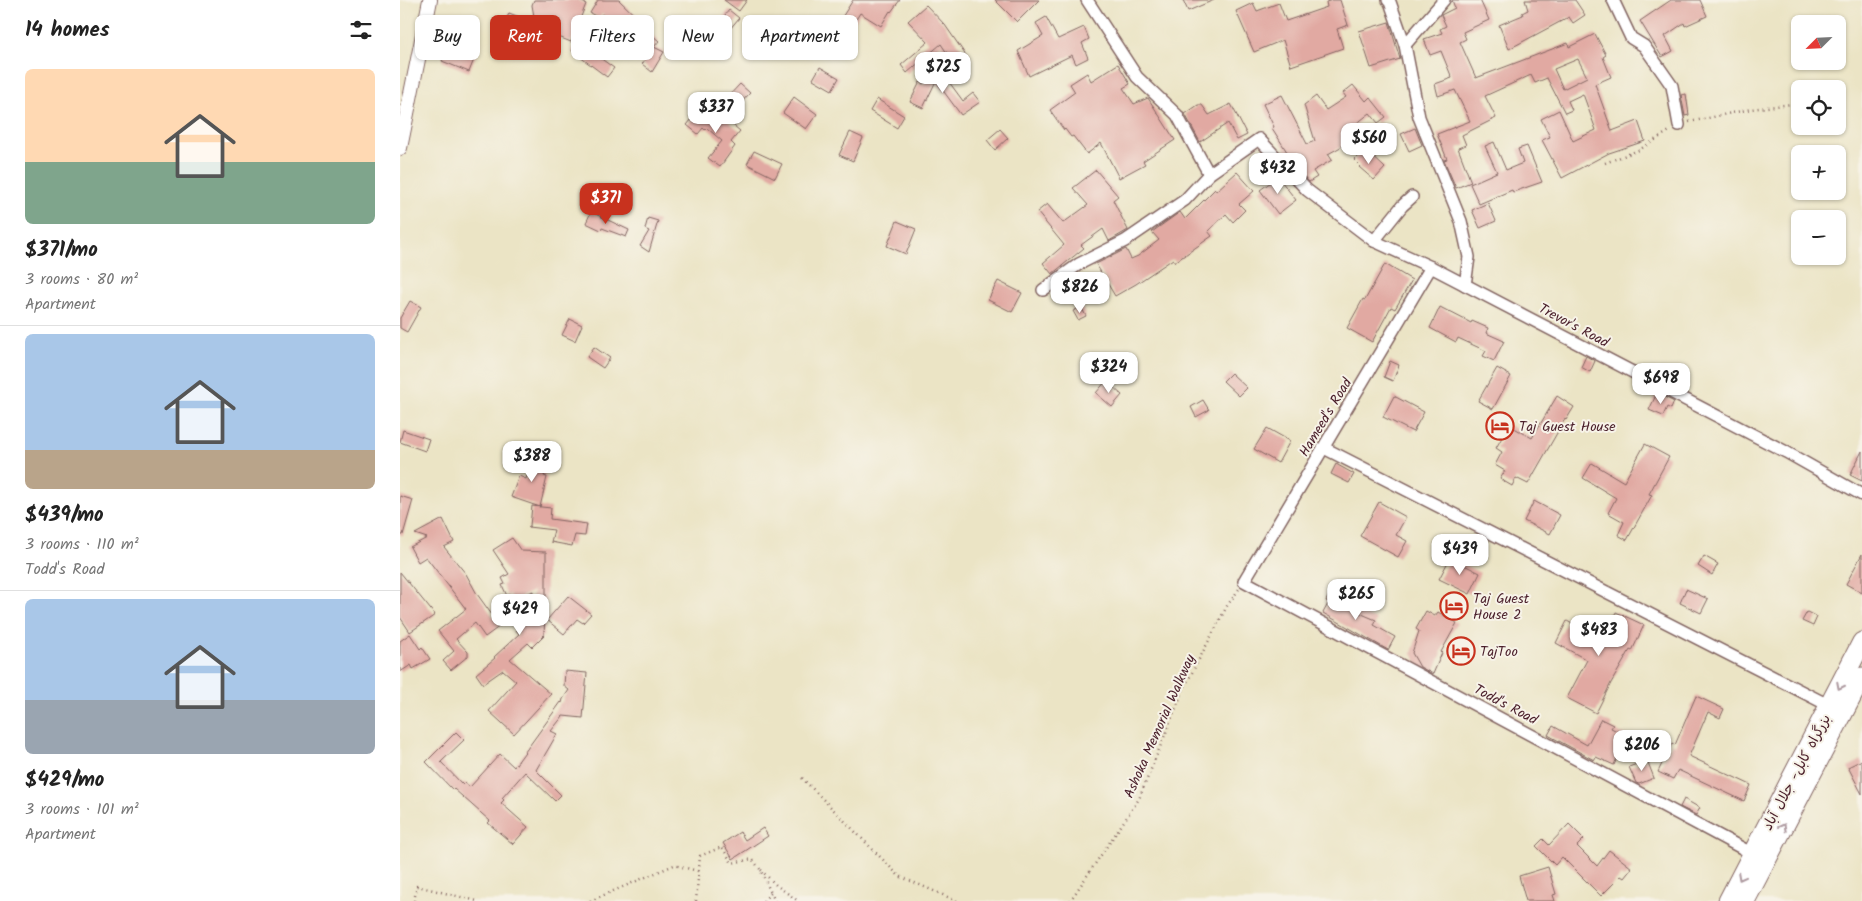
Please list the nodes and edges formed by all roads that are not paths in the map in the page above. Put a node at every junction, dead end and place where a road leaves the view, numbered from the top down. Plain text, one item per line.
1 (430, 0) edge
2 (1087, 0) edge
3 (1388, 0) edge
4 (1444, 0) edge
5 (1613, 0) edge
6 (1405, 45) junction
7 (1679, 125) road end
8 (400, 148) edge
9 (1209, 174) junction
10 (1412, 197) dead end
11 (1374, 241) junction
12 (1431, 267) junction
13 (1465, 285) junction
14 (1043, 290) dead end
15 (1324, 448) junction
16 (1862, 495) edge
17 (1244, 581) joint
18 (1862, 642) edge
19 (1862, 677) edge
20 (1830, 706) junction
21 (1753, 854) junction
22 (1728, 901) edge
23 (1744, 901) edge

1 - 8 street
2 - 9 street
3 - 6 street
4 - 6 street
5 - 7 street
6 - 13 street
9 - 11 street, Trevor's Road
9 - 14 street
10 - 11 street
11 - 12 street, Trevor's Road
12 - 13 street, Trevor's Road
12 - 15 street, Hameed's Road
13 - 16 street, Trevor's Road
15 - 17 street, Hameed's Road
15 - 20 street
17 - 21 street, Todd's Road
18 -> 20 highway, بزرگراه کابل- جلال آباد
23 -> 19 highway, بزرگراه کابل- جلال آباد
20 - 21 highway, بزرگراه کابل- جلال آباد
21 -> 22 highway, بزرگراه کابل- جلال آباد

